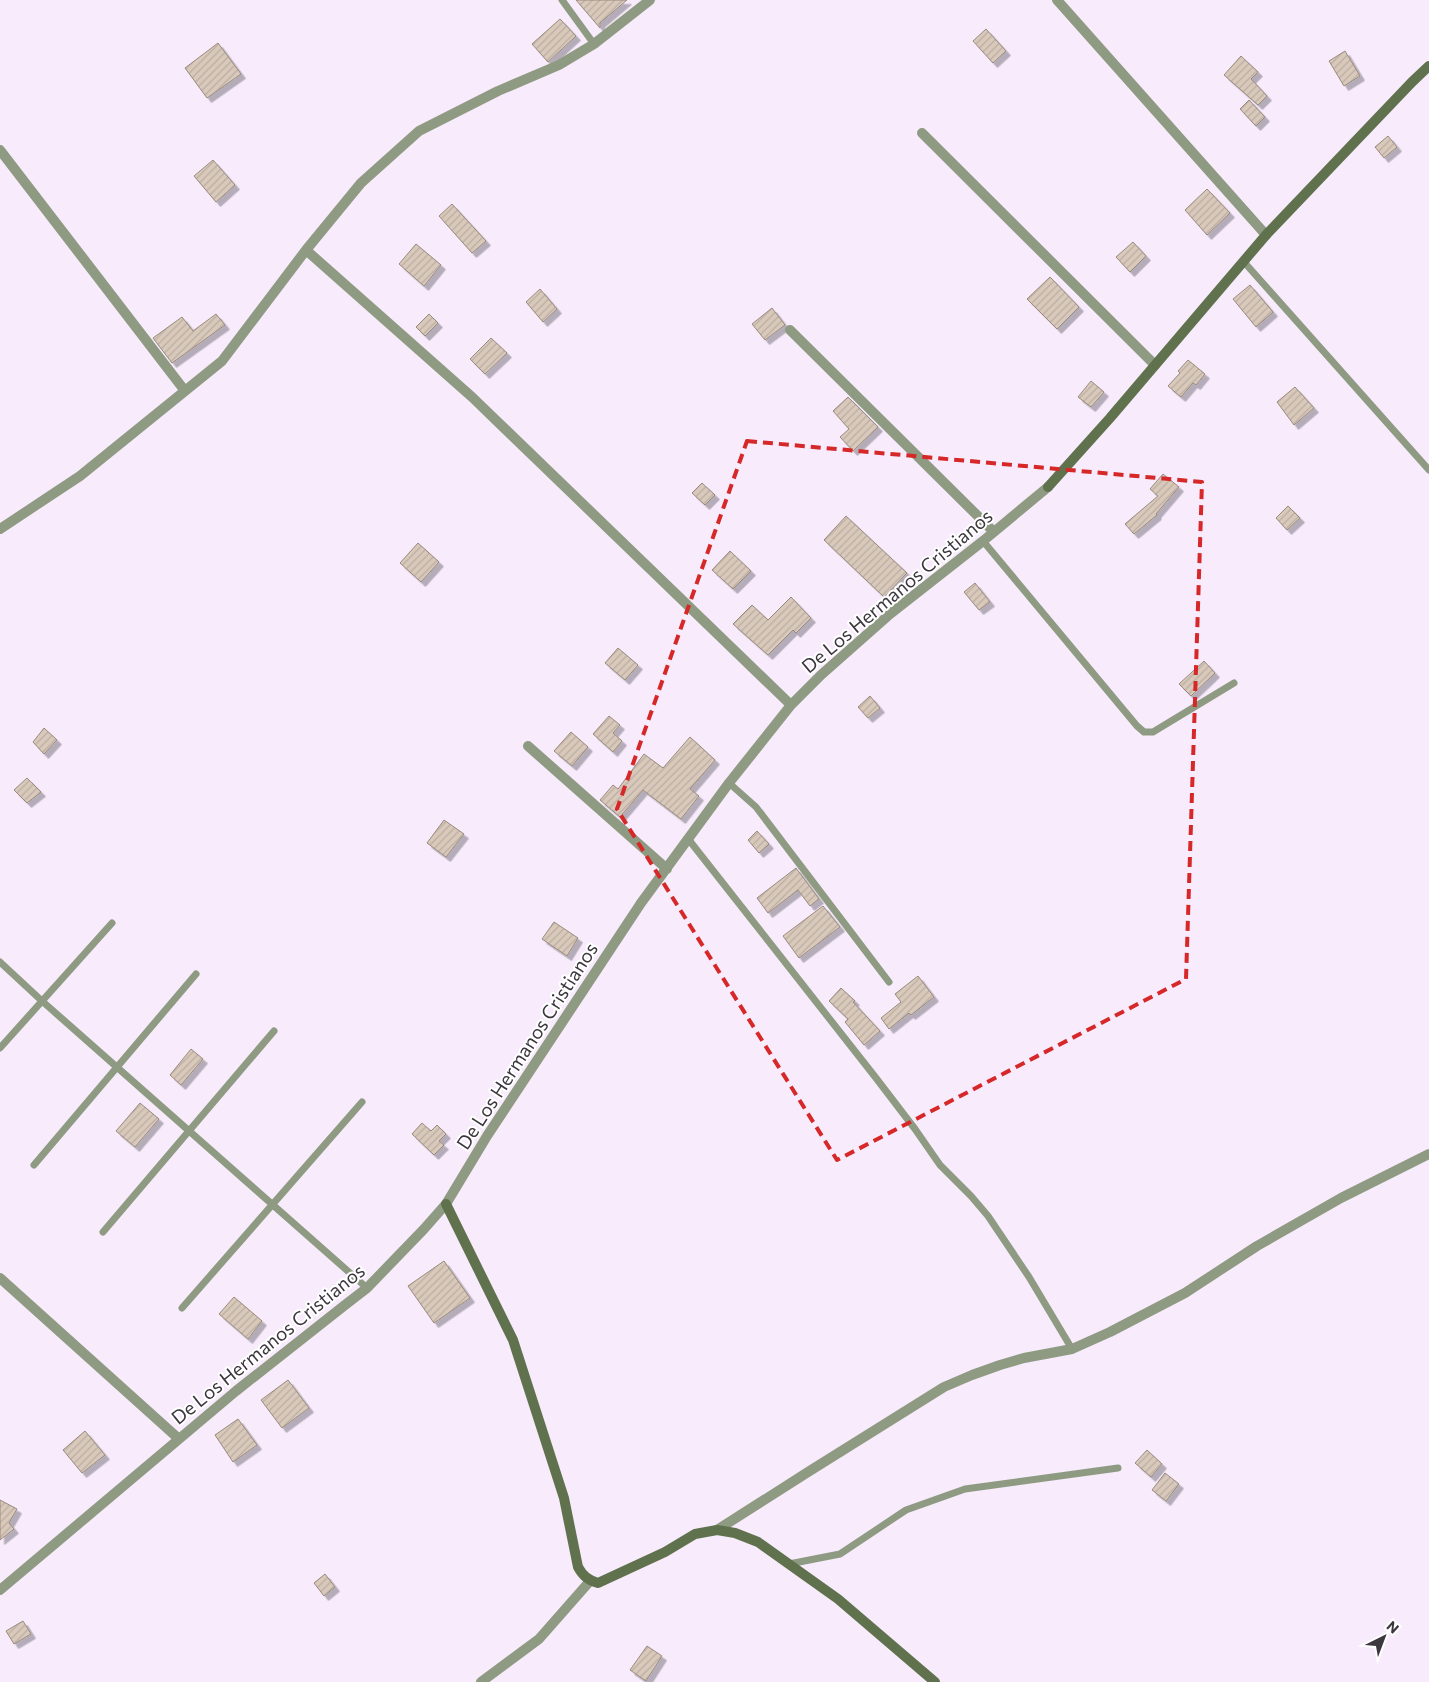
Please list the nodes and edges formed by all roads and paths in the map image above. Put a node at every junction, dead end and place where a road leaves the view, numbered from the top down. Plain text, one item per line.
1 (562, 0) edge
2 (650, 0) edge
3 (1057, 0) edge
4 (594, 44) junction
5 (1429, 66) edge
6 (922, 133) dead end
7 (0, 150) edge
8 (1266, 235) junction
9 (306, 250) junction
10 (1244, 262) junction
11 (790, 330) dead end
12 (1155, 366) junction
13 (184, 391) junction
14 (1429, 470) edge
15 (0, 529) edge
16 (994, 532) junction
17 (983, 541) junction
18 (1234, 683) dead end
19 (792, 705) junction
20 (528, 746) dead end
21 (729, 783) junction
22 (689, 840) junction
23 (667, 869) junction
24 (112, 922) dead end
25 (0, 962) edge
26 (196, 974) dead end
27 (889, 982) dead end
28 (42, 1001) junction
29 (274, 1031) dead end
30 (0, 1048) edge
31 (117, 1067) junction
32 (362, 1102) dead end
33 (189, 1131) junction
34 (1429, 1154) edge
35 (34, 1165) dead end
36 (272, 1204) junction
37 (446, 1204) junction
38 (103, 1232) dead end
39 (0, 1278) edge
40 (367, 1288) junction
41 (182, 1308) dead end
42 (1072, 1349) junction
43 (179, 1439) junction
44 (1118, 1468) dead end
45 (717, 1530) junction
46 (788, 1564) junction
47 (590, 1581) junction
48 (0, 1590) edge
49 (481, 1682) edge
50 (935, 1682) edge

1 - 4 lane
2 - 4 street
3 - 8 street
4 - 9 street
5 - 8 street
6 - 12 street
7 - 13 street
8 - 10 street
9 - 13 street
9 - 19 street
10 - 12 street
10 - 14 lane
11 - 16 street
12 - 16 street, De Los Hermanos Cristianos
13 - 15 street
16 - 17 street, De Los Hermanos Cristianos
17 - 18 lane
17 - 19 street, De Los Hermanos Cristianos
19 - 21 street, De Los Hermanos Cristianos
20 - 23 street
21 - 22 street, De Los Hermanos Cristianos
21 - 27 lane
22 - 23 street, De Los Hermanos Cristianos
22 - 42 lane
23 - 37 street, De Los Hermanos Cristianos
24 - 28 lane
25 - 28 lane
26 - 31 lane
28 - 30 lane
28 - 31 lane
29 - 33 lane
31 - 33 lane
31 - 35 lane
32 - 36 lane
33 - 36 lane
33 - 38 lane
34 - 42 street
36 - 40 lane
36 - 41 lane
37 - 40 street, De Los Hermanos Cristianos
37 - 47 street
39 - 43 street
40 - 43 street, De Los Hermanos Cristianos
42 - 45 street
43 - 48 street, De Los Hermanos Cristianos
44 - 46 lane
45 - 46 street
45 - 47 street
46 - 50 street
47 - 49 street

